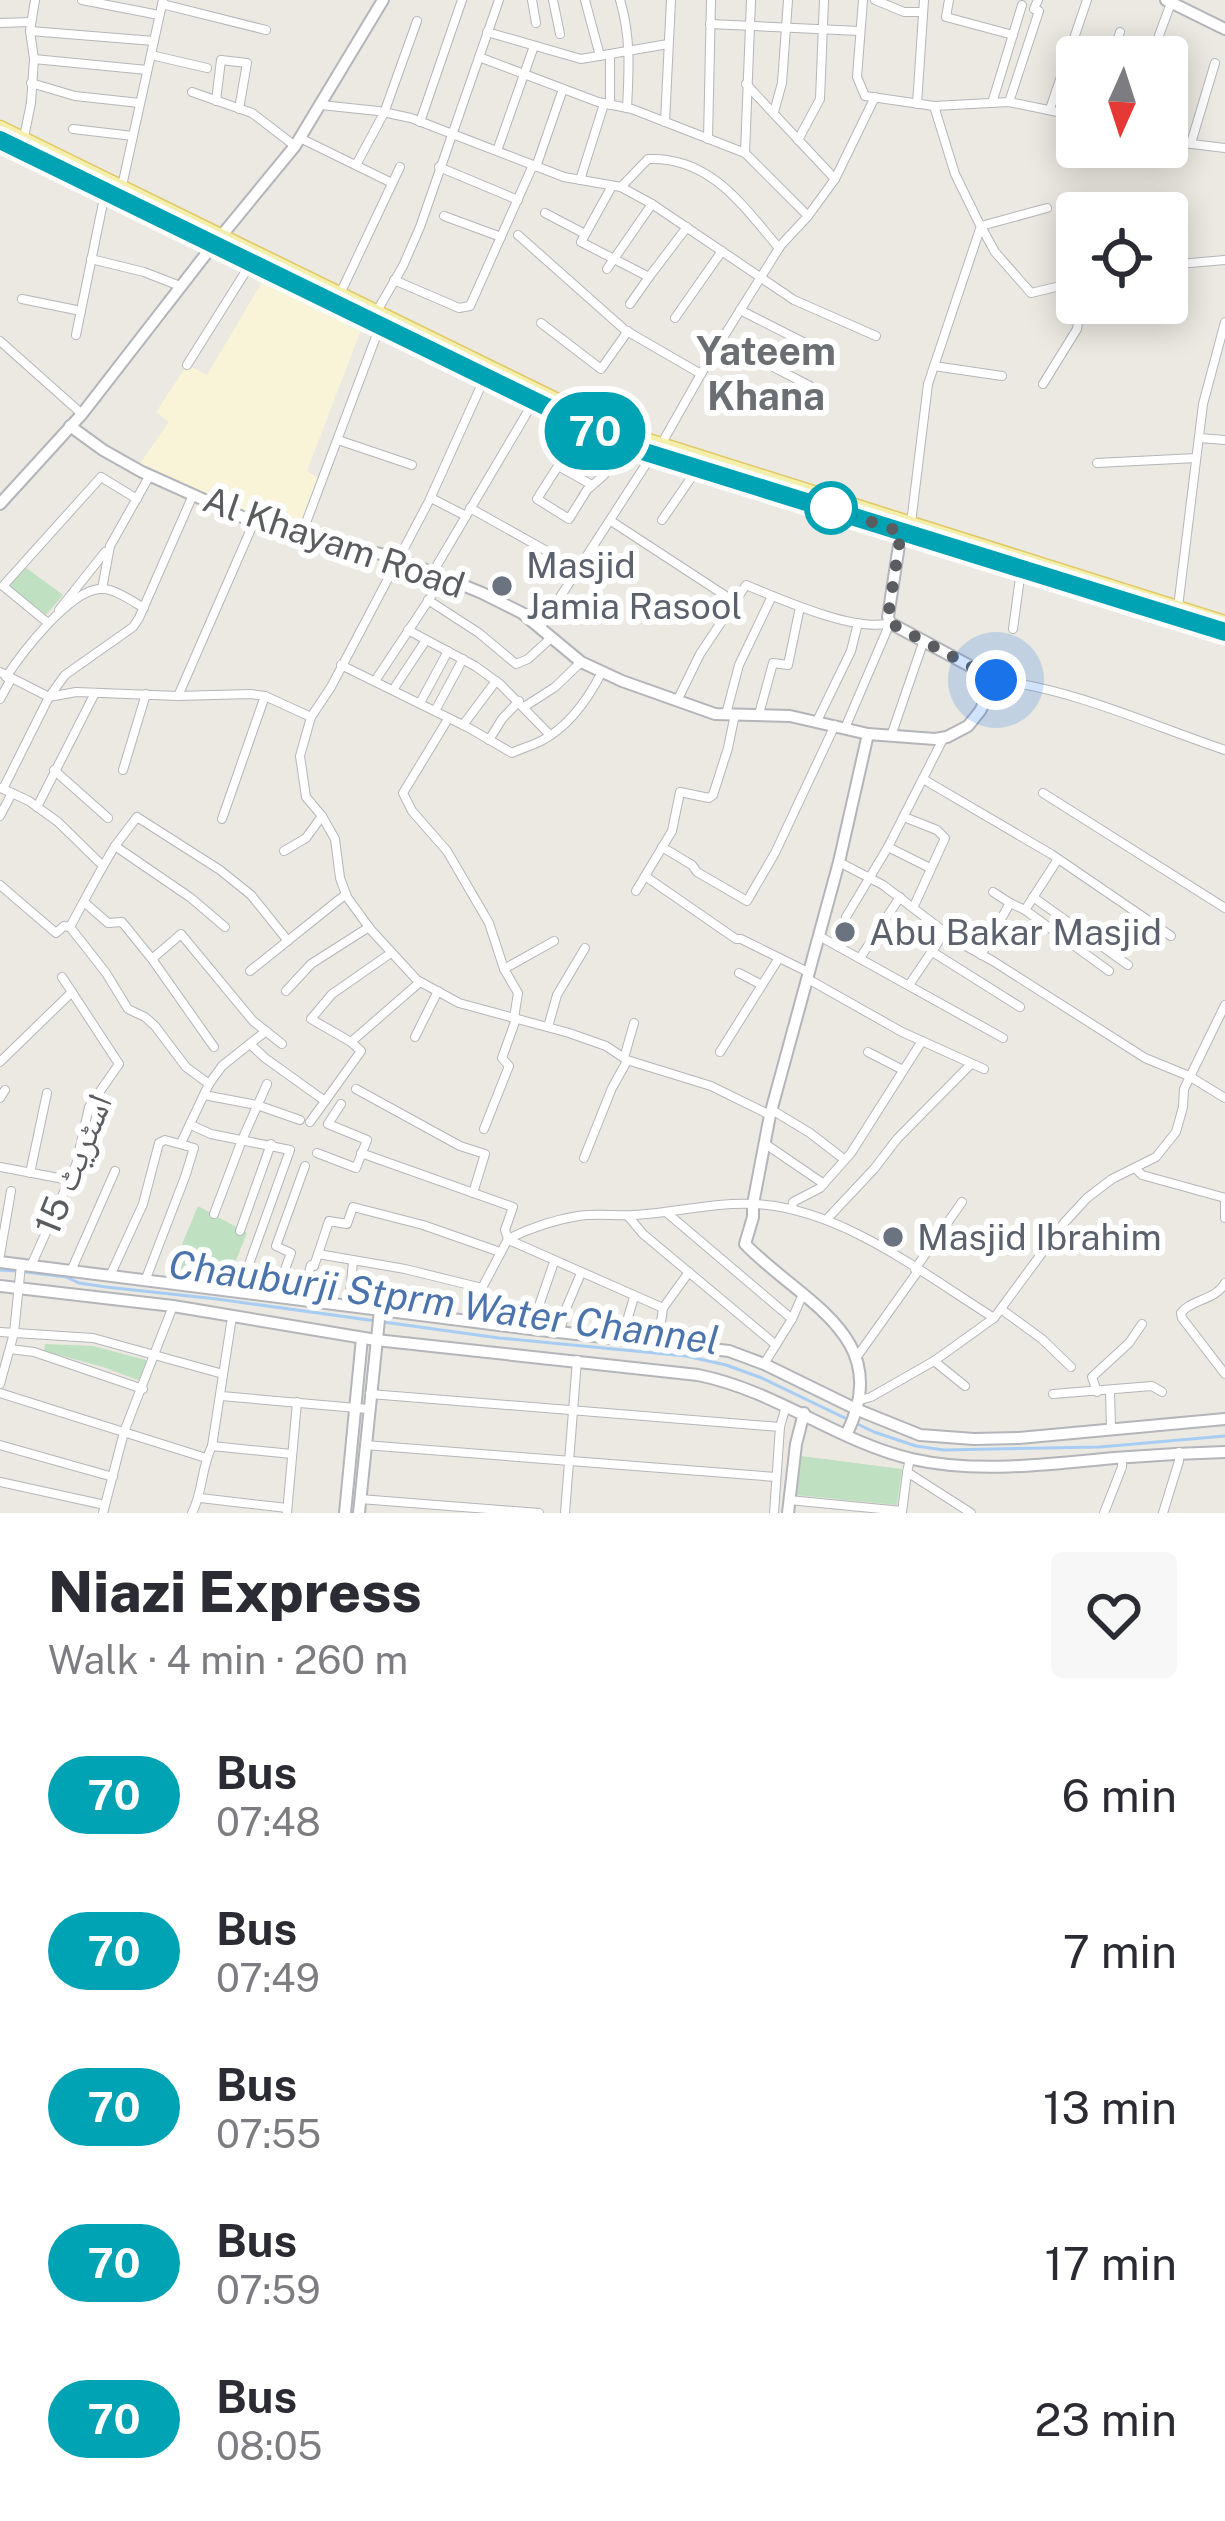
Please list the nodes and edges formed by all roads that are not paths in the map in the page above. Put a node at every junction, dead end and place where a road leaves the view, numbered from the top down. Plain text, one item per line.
1 (35, 0) edge
2 (82, 0) edge
3 (383, 0) edge
4 (462, 0) edge
5 (499, 0) edge
6 (532, 0) edge
7 (553, 0) edge
8 (585, 0) edge
9 (620, 0) edge
10 (670, 0) edge
11 (711, 0) edge
12 (751, 0) edge
13 (788, 0) edge
14 (824, 0) edge
15 (924, 0) edge
16 (949, 0) edge
17 (1038, 0) edge
18 (1088, 0) edge
19 (867, 1) edge
20 (1168, 1) edge
21 (1022, 5) dead end
22 (161, 6) edge
23 (922, 12) junction
24 (416, 21) dead end
25 (0, 22) edge
26 (536, 23) dead end
27 (710, 25) junction
28 (31, 26) junction
29 (749, 26) junction
30 (787, 28) junction
31 (822, 29) junction
32 (1225, 29) edge
33 (266, 30) dead end
34 (860, 31) junction
35 (487, 32) junction
36 (1120, 32) dead end
37 (560, 34) dead end
38 (1012, 35) junction
39 (1119, 36) edge
40 (1157, 36) edge
41 (154, 41) junction
42 (668, 44) junction
43 (534, 46) junction
44 (629, 51) junction
45 (151, 55) junction
46 (605, 55) junction
47 (479, 56) junction
48 (34, 59) junction
49 (1215, 63) dead end
50 (208, 68) dead end
51 (147, 70) junction
52 (524, 74) junction
53 (31, 83) junction
54 (746, 84) junction
55 (563, 89) junction
56 (192, 92) dead end
57 (875, 97) junction
58 (216, 100) junction
59 (1009, 102) junction
60 (140, 103) junction
61 (992, 103) junction
62 (607, 104) junction
63 (917, 104) junction
64 (321, 105) junction
65 (934, 106) junction
66 (627, 108) junction
67 (239, 109) junction
68 (1050, 109) junction
69 (1056, 111) edge
70 (384, 112) junction
71 (774, 113) junction
72 (420, 122) junction
73 (665, 122) junction
74 (0, 128) edge
75 (73, 129) dead end
76 (451, 134) junction
77 (133, 136) junction
78 (24, 139) junction
79 (708, 139) junction
80 (0, 140) edge
81 (798, 140) junction
82 (297, 142) junction
83 (1188, 143) edge
84 (1191, 143) junction
85 (1225, 148) edge
86 (497, 152) junction
87 (745, 153) junction
88 (356, 165) junction
89 (534, 166) junction
90 (400, 167) dead end
91 (439, 167) junction
92 (835, 179) junction
93 (580, 180) junction
94 (392, 183) junction
95 (122, 186) junction
96 (616, 186) junction
97 (105, 191) junction
98 (518, 200) junction
99 (652, 204) junction
100 (1047, 208) dead end
101 (545, 213) dead end
102 (444, 216) dead end
103 (808, 216) junction
104 (981, 226) junction
105 (687, 227) junction
106 (585, 234) junction
107 (518, 235) dead end
108 (501, 238) junction
109 (218, 240) junction
110 (779, 248) junction
111 (722, 251) junction
112 (614, 258) junction
113 (92, 259) junction
114 (1225, 260) edge
115 (250, 263) junction
116 (1188, 263) edge
117 (607, 269) dead end
118 (649, 277) junction
119 (760, 277) junction
120 (394, 280) junction
121 (180, 286) junction
122 (1056, 287) edge
123 (338, 298) junction
124 (22, 299) dead end
125 (630, 304) dead end
126 (81, 310) junction
127 (377, 310) junction
128 (740, 310) junction
129 (675, 318) dead end
130 (1225, 322) edge
131 (541, 323) dead end
132 (1078, 324) edge
133 (380, 326) junction
134 (628, 332) junction
135 (76, 335) dead end
136 (876, 336) dead end
137 (721, 340) junction
138 (0, 341) edge
139 (817, 349) dead end
140 (187, 365) dead end
141 (934, 365) junction
142 (701, 374) junction
143 (1002, 376) dead end
144 (484, 377) junction
145 (1043, 384) dead end
146 (810, 386) dead end
147 (534, 401) junction
148 (82, 414) junction
149 (70, 426) junction
150 (1199, 438) junction
151 (338, 440) junction
152 (1225, 440) edge
153 (620, 443) junction
154 (657, 449) junction
155 (1196, 458) junction
156 (1097, 464) dead end
157 (412, 465) dead end
158 (698, 468) junction
159 (150, 475) junction
160 (592, 485) junction
161 (193, 495) junction
162 (430, 498) junction
163 (137, 499) junction
164 (0, 504) edge
165 (468, 512) junction
166 (610, 520) junction
167 (662, 520) dead end
168 (254, 522) junction
169 (906, 527) junction
170 (302, 536) junction
171 (110, 546) junction
172 (554, 555) dead end
173 (397, 558) junction
174 (1021, 570) junction
175 (437, 574) junction
176 (2, 585) edge
177 (102, 589) junction
178 (772, 596) junction
179 (428, 600) junction
180 (735, 602) junction
181 (800, 607) junction
182 (1178, 607) junction
183 (144, 608) junction
184 (51, 620) junction
185 (1225, 622) edge
186 (858, 623) junction
187 (890, 623) junction
188 (540, 628) junction
189 (1013, 629) dead end
190 (408, 630) junction
191 (1225, 632) edge
192 (551, 638) junction
193 (426, 640) junction
194 (924, 640) junction
195 (448, 651) junction
196 (463, 659) junction
197 (581, 662) junction
198 (341, 665) junction
199 (602, 672) junction
200 (6, 676) edge
201 (996, 680) junction
202 (496, 681) junction
203 (375, 682) junction
204 (393, 690) junction
205 (95, 693) junction
206 (146, 694) junction
207 (178, 695) junction
208 (265, 696) junction
209 (50, 697) junction
210 (0, 699) edge
211 (676, 702) junction
212 (420, 703) junction
213 (522, 704) junction
214 (435, 711) junction
215 (730, 714) junction
216 (759, 714) junction
217 (311, 717) junction
218 (448, 718) junction
219 (817, 721) junction
220 (464, 725) junction
221 (840, 727) junction
222 (868, 734) junction
223 (550, 735) junction
224 (891, 736) junction
225 (943, 737) junction
226 (489, 740) junction
227 (1225, 750) edge
228 (54, 770) junction
229 (123, 770) dead end
230 (923, 778) junction
231 (5, 790) edge
232 (1042, 793) dead end
233 (37, 807) junction
234 (0, 815) edge
235 (322, 816) junction
236 (904, 817) junction
237 (108, 818) dead end
238 (222, 819) dead end
239 (115, 846) junction
240 (662, 847) junction
241 (889, 847) junction
242 (284, 851) dead end
243 (1058, 859) junction
244 (839, 862) junction
245 (101, 864) junction
246 (931, 868) junction
247 (645, 876) junction
248 (870, 878) junction
249 (0, 885) edge
250 (636, 891) dead end
251 (992, 892) dead end
252 (346, 895) junction
253 (900, 897) junction
254 (1033, 897) junction
255 (84, 902) junction
256 (1010, 903) junction
257 (914, 906) junction
258 (1225, 908) edge
259 (1024, 910) junction
260 (846, 917) dead end
261 (70, 927) junction
262 (225, 927) dead end
263 (369, 927) junction
264 (945, 932) junction
265 (819, 935) junction
266 (1171, 936) dead end
267 (289, 940) junction
268 (554, 941) dead end
269 (585, 948) dead end
270 (932, 951) junction
271 (392, 952) junction
272 (981, 955) junction
273 (152, 958) junction
274 (779, 958) junction
275 (860, 958) junction
276 (1128, 965) dead end
277 (504, 969) junction
278 (250, 971) dead end
279 (1109, 971) dead end
280 (739, 973) dead end
281 (809, 976) junction
282 (62, 977) dead end
283 (420, 982) junction
284 (762, 985) junction
285 (909, 986) junction
286 (286, 991) dead end
287 (72, 992) junction
288 (438, 992) junction
289 (1225, 1004) edge
290 (1020, 1007) dead end
291 (515, 1018) junction
292 (634, 1023) dead end
293 (548, 1028) junction
294 (266, 1031) junction
295 (415, 1037) dead end
296 (1003, 1038) dead end
297 (922, 1041) junction
298 (351, 1042) junction
299 (250, 1044) junction
300 (282, 1044) dead end
301 (214, 1047) dead end
302 (720, 1052) dead end
303 (868, 1052) dead end
304 (625, 1059) junction
305 (0, 1062) edge
306 (971, 1064) junction
307 (984, 1069) dead end
308 (903, 1070) junction
309 (1189, 1076) junction
310 (209, 1084) junction
311 (267, 1084) dead end
312 (356, 1089) dead end
313 (47, 1093) dead end
314 (204, 1095) junction
315 (1225, 1098) edge
316 (325, 1101) junction
317 (340, 1104) dead end
318 (257, 1105) junction
319 (771, 1112) junction
320 (191, 1125) junction
321 (484, 1129) dead end
322 (242, 1140) junction
323 (179, 1143) junction
324 (764, 1143) junction
325 (271, 1144) junction
326 (317, 1153) dead end
327 (362, 1154) junction
328 (584, 1158) dead end
329 (845, 1160) junction
330 (305, 1166) dead end
331 (0, 1167) edge
332 (1136, 1169) junction
333 (115, 1171) dead end
334 (30, 1173) junction
335 (69, 1180) junction
336 (824, 1184) junction
337 (11, 1191) dead end
338 (473, 1193) junction
339 (1225, 1199) edge
340 (962, 1202) dead end
341 (753, 1204) junction
342 (792, 1209) junction
343 (665, 1211) junction
344 (214, 1214) dead end
345 (627, 1215) junction
346 (1225, 1218) edge
347 (827, 1220) junction
348 (240, 1231) dead end
349 (508, 1239) junction
350 (500, 1252) junction
351 (318, 1254) junction
352 (0, 1258) edge
353 (353, 1261) junction
354 (555, 1262) junction
355 (24, 1267) junction
356 (917, 1270) junction
357 (71, 1271) junction
358 (580, 1273) junction
359 (689, 1273) junction
360 (110, 1276) junction
361 (145, 1280) junction
362 (1225, 1283) edge
363 (0, 1286) edge
364 (19, 1286) junction
365 (482, 1288) junction
366 (238, 1292) junction
367 (803, 1294) junction
368 (275, 1297) junction
369 (634, 1297) junction
370 (301, 1300) junction
371 (173, 1306) junction
372 (349, 1306) junction
373 (664, 1308) junction
374 (380, 1313) junction
375 (998, 1314) junction
376 (232, 1317) junction
377 (792, 1318) junction
378 (476, 1321) junction
379 (1142, 1324) dead end
380 (531, 1329) junction
381 (0, 1332) edge
382 (560, 1332) junction
383 (14, 1333) junction
384 (372, 1337) junction
385 (621, 1340) junction
386 (658, 1342) junction
387 (776, 1345) junction
388 (10, 1349) junction
389 (156, 1354) junction
390 (856, 1358) junction
391 (577, 1360) junction
392 (934, 1360) junction
393 (764, 1364) junction
394 (1071, 1367) dead end
395 (223, 1374) junction
396 (1225, 1374) edge
397 (965, 1386) dead end
398 (0, 1388) edge
399 (143, 1389) junction
400 (1109, 1389) junction
401 (1096, 1392) junction
402 (1162, 1392) dead end
403 (370, 1394) junction
404 (1053, 1394) dead end
405 (221, 1396) junction
406 (297, 1402) junction
407 (786, 1405) junction
408 (354, 1408) junction
409 (858, 1408) junction
410 (368, 1409) junction
411 (574, 1409) junction
412 (804, 1413) junction
413 (1225, 1419) edge
414 (780, 1426) junction
415 (1111, 1430) junction
416 (124, 1432) junction
417 (848, 1432) junction
418 (0, 1445) edge
419 (365, 1445) junction
420 (212, 1446) junction
421 (1225, 1451) edge
422 (1179, 1452) junction
423 (292, 1454) junction
424 (1122, 1457) junction
425 (206, 1458) junction
426 (569, 1461) junction
427 (909, 1465) junction
428 (776, 1477) junction
429 (113, 1478) junction
430 (0, 1482) edge
431 (200, 1498) junction
432 (360, 1506) edge
433 (788, 1506) edge
434 (104, 1509) edge
435 (846, 1509) edge
436 (287, 1511) edge
437 (496, 1511) edge
438 (902, 1512) edge
439 (192, 1513) edge
440 (345, 1513) edge
441 (539, 1513) edge
442 (565, 1513) edge
443 (774, 1513) edge
444 (971, 1513) edge
445 (1104, 1513) edge
446 (1162, 1513) edge

1 - 28 street
2 - 22 street
3 - 64 street
4 - 72 street
5 - 35 street
6 - 26 street
7 - 37 street
8 - 46 street
9 - 44 street
10 - 42 street
11 - 27 street
12 - 29 street
13 - 30 street
14 - 31 street
15 - 23 street
16 - 38 street
17 - 59 street
18 - 68 street
19 - 23 street
19 - 34 street
20 - 32 street
20 - 40 street
21 - 38 street
22 - 33 street
22 - 41 street
23 - 63 street
24 - 70 street
25 - 28 street
27 - 29 street
27 - 79 street
28 - 41 street
28 - 48 street
29 - 30 street
29 - 54 street
30 - 31 street
30 - 71 street
31 - 34 street
31 - 81 street
34 - 57 street
35 - 43 street
35 - 47 street
36 - 39 street
38 - 61 street
41 - 45 street
42 - 44 street
42 - 73 street
43 - 46 street
43 - 52 street
44 - 46 street
44 - 66 street
45 - 50 street
45 - 51 street
46 - 62 street
47 - 52 street
47 - 76 street
48 - 51 street
48 - 53 street
49 - 84 street
51 - 60 street
52 - 55 street
52 - 86 street
53 - 60 street
53 - 78 street
54 - 71 street
54 - 87 street
55 - 62 street
55 - 89 street
56 - 58 street
57 - 63 street
57 - 92 street
58 - 67 street
58 - 67 street
59 - 61 street
59 - 68 street
60 - 77 street
61 - 65 street
62 - 66 street
62 - 93 street
63 - 65 street
64 - 70 street
64 - 82 street
65 - 104 street
66 - 73 street
67 - 82 street
68 - 69 street
70 - 72 street
70 - 88 street
71 - 81 street
72 - 76 street
73 - 79 street
74 - 78 main road
75 - 77 street
76 - 86 street
76 - 91 street
77 - 95 street
78 - 95 main road
79 - 87 street
80 - 97 main road
81 - 92 street
82 - 88 street
82 - 109 street
83 - 84 street
84 - 85 street
86 - 89 street
87 - 103 street
88 - 94 street
89 - 93 street
89 - 98 street
90 - 94 street
91 - 98 street
91 - 120 street
92 - 103 street
93 - 96 street
94 - 123 street
95 - 109 main road
96 - 99 street
96 - 106 street
96 - 110 street
97 - 109 main road
97 - 113 street
98 - 108 street
99 - 105 street
99 - 112 street
100 - 104 street
101 - 106 street
102 - 108 street
103 - 110 street
104 - 122 street
104 - 141 street
105 - 111 street
105 - 118 street
106 - 112 street
107 - 134 street
108 - 120 street
109 - 115 main road
109 - 121 street
109 - 123 main road
110 - 119 street
111 - 119 street
111 - 129 street
112 - 117 street
112 - 118 street
113 - 121 street
113 - 126 street
114 - 116 street
115 - 123 main road
115 - 140 street
118 - 125 street
119 - 128 street
119 - 136 street
120 - 127 street
121 - 148 street
123 - 127 main road
123 - 133 main road
124 - 126 street
126 - 135 street
127 - 154 main road
128 - 137 street
128 - 139 street
130 - 150 street
131 - 134 street
132 - 145 street
133 - 144 main road
133 - 151 street
134 - 142 street
137 - 142 street
137 - 146 street
138 - 148 street
141 - 143 street
141 - 169 street
142 - 154 street
144 - 147 main road
144 - 162 street
147 - 153 main road
147 - 165 street
148 - 149 street
149 - 159 street, Al Khayam Road
149 - 164 street
150 - 152 street
150 - 155 street
151 - 157 street
151 - 170 street
153 - 154 main road
153 - 160 street
154 - 158 main road
154 - 166 street
154 - 169 main road
155 - 156 street
155 - 182 street
158 - 167 street
158 - 169 main road
159 - 161 street, Al Khayam Road
159 - 163 street
160 - 160 street
161 - 168 street, Al Khayam Road
161 - 183 street
162 - 165 street
162 - 173 street
163 - 171 street
163 - 176 street
165 - 172 street
165 - 175 street
166 - 180 street
166 - 188 street
168 - 170 street, Al Khayam Road
168 - 207 street
169 - 174 main road
169 - 182 main road
169 - 187 street
170 - 173 street, Al Khayam Road
171 - 177 street
171 - 184 street
173 - 175 street, Al Khayam Road
173 - 198 street
174 - 189 street
174 - 191 main road
175 - 179 street
175 - 188 street, Al Khayam Road
176 - 184 street
177 - 183 street
177 - 184 street
178 - 180 street
178 - 181 street
178 - 215 street
179 - 190 street
179 - 192 street
180 - 211 street
181 - 186 street
181 - 216 street
182 - 185 main road
183 - 209 street
184 - 200 street
186 - 187 street
186 - 219 street
187 - 194 street
187 - 221 street
188 - 192 street, Al Khayam Road
190 - 193 street
190 - 203 street
192 - 197 street, Al Khayam Road
193 - 195 street
193 - 204 street
194 - 201 street
194 - 224 street
195 - 196 street
195 - 212 street
196 - 202 street
196 - 214 street
197 - 199 street, Al Khayam Road
197 - 213 street
198 - 203 street
198 - 217 street
199 - 211 street, Al Khayam Road
199 - 223 street
200 - 209 street
200 - 210 street
201 - 225 street
201 - 227 street
202 - 213 street
202 - 220 street
203 - 204 street
204 - 212 street
205 - 206 street
205 - 209 street
205 - 228 street
206 - 207 street
206 - 229 street
207 - 208 street
208 - 217 street
208 - 238 street
209 - 231 street
211 - 215 street, Al Khayam Road
212 - 214 street
213 - 223 street
213 - 226 street
214 - 218 street
215 - 216 street, Al Khayam Road
215 - 240 street
216 - 219 street, Al Khayam Road
217 - 235 street
218 - 220 street
218 - 277 street
219 - 221 street, Al Khayam Road
220 - 226 street
221 - 222 street, Al Khayam Road
221 - 240 street
222 - 224 street, Al Khayam Road
222 - 244 street
223 - 226 street
224 - 225 street, Al Khayam Road
225 - 230 street
228 - 233 street
228 - 237 street
230 - 236 street
230 - 243 street
231 - 233 street
231 - 234 street
232 - 258 street
233 - 245 street
235 - 242 street
235 - 252 street
236 - 241 street
236 - 246 street
239 - 245 street
239 - 262 street
239 - 267 street
240 - 247 street
241 - 246 street
241 - 248 street
243 - 254 street
243 - 266 street
244 - 248 street
244 - 265 street
245 - 255 street
246 - 257 street
247 - 250 street
247 - 274 street
248 - 253 street
248 - 260 street
249 - 261 street
251 - 256 street
252 - 263 street
252 - 267 street
253 - 257 street
253 - 275 street
254 - 259 street
254 - 276 street
255 - 261 street
255 - 273 street
256 - 259 street
256 - 272 street
257 - 264 street
259 - 279 street
261 - 310 street
263 - 271 street
263 - 286 street
264 - 270 street
264 - 272 street
265 - 275 street
265 - 281 street
267 - 278 street
268 - 277 street
269 - 293 street
270 - 285 street
270 - 290 street
271 - 283 street
271 - 298 street
272 - 309 street
273 - 294 street
273 - 301 street
274 - 281 street
274 - 284 street
275 - 285 street
277 - 291 street
280 - 284 street
281 - 297 street
281 - 319 street
282 - 287 street
283 - 288 street
283 - 298 street
284 - 302 street
285 - 296 street
287 - 305 street
287 - 335 street, اسٹریٹ 15
288 - 291 street
288 - 295 street
289 - 309 street
291 - 293 street
291 - 321 street
292 - 304 street
293 - 304 street
294 - 299 street
294 - 300 street
297 - 306 street
297 - 308 street
298 - 316 street
299 - 310 street
299 - 316 street
303 - 308 street
304 - 319 street
304 - 328 street
306 - 307 street
306 - 347 street
308 - 329 street
309 - 315 street
309 - 332 street
310 - 314 street
311 - 318 street
312 - 338 street
313 - 334 street
314 - 318 street
314 - 320 street
316 - 318 street
317 - 327 street
318 - 322 street
319 - 324 street
319 - 329 street
320 - 322 street
320 - 323 street
322 - 325 street
322 - 344 street
323 - 360 street
323 - 361 street
324 - 336 street
324 - 341 street
325 - 348 street
325 - 366 street
326 - 327 street
327 - 338 street
329 - 336 street
330 - 368 street
331 - 334 street
332 - 339 street
332 - 375 street
333 - 357 street
334 - 335 street
335 - 355 street, اسٹریٹ 15
336 - 342 street
337 - 352 street
338 - 349 street
339 - 346 street
340 - 356 street
341 - 342 street
341 - 343 street
341 - 367 street
342 - 347 street
343 - 345 street
343 - 377 street
345 - 349 street
345 - 359 street
347 - 356 street
349 - 350 street
349 - 354 street
350 - 351 street
350 - 365 street
351 - 353 street
351 - 370 street
352 - 355 street
353 - 365 street
353 - 372 street
354 - 358 street
354 - 380 street
355 - 357 street
355 - 364 street, اسٹریٹ 15
356 - 375 street
356 - 390 street
357 - 360 street
358 - 369 street
358 - 382 street
359 - 373 street
359 - 387 street
360 - 361 street
361 - 366 street
362 - 396 street
363 - 364 street
364 - 371 street
364 - 383 street, اسٹریٹ 15
365 - 378 street
366 - 368 street
367 - 377 street
367 - 390 street
368 - 370 street
369 - 373 street
369 - 385 street
370 - 372 street
371 - 376 street
371 - 389 street
372 - 374 street
373 - 386 street
374 - 378 street
374 - 384 street
375 - 392 street
375 - 394 street
376 - 384 street
376 - 395 street
377 - 387 street
378 - 380 street
379 - 401 street
380 - 382 street
381 - 383 street
382 - 385 street
383 - 388 street, اسٹریٹ 15
383 - 389 street
384 - 391 street
384 - 403 street
384 - 408 street
385 - 386 street
386 - 393 street
387 - 393 street
388 - 398 street, اسٹریٹ 15
388 - 399 street
389 - 395 street
389 - 399 street
390 - 409 street
391 - 407 street
391 - 411 street
392 - 397 street
392 - 409 street
393 - 409 street
395 - 405 street
398 - 416 street
399 - 416 street
400 - 401 street
400 - 402 street
400 - 415 street
401 - 404 street
403 - 410 street
403 - 411 street
405 - 406 street
405 - 420 street
406 - 408 street
406 - 423 street
407 - 412 street
407 - 414 street
408 - 410 street
408 - 440 street
409 - 415 street
409 - 417 street
410 - 419 street
411 - 414 street
411 - 426 street
412 - 417 street
412 - 433 street
413 - 415 street
414 - 428 street
416 - 425 street
416 - 429 street
417 - 427 street
418 - 429 street
419 - 426 street
419 - 432 street
420 - 423 street
420 - 425 street
421 - 422 street
422 - 424 street
422 - 446 street
423 - 436 street
424 - 427 street
424 - 445 street
425 - 431 street
426 - 428 street
426 - 442 street
427 - 438 street
427 - 444 street
428 - 443 street
429 - 434 street
430 - 434 street
431 - 436 street
431 - 439 street
432 - 437 street
433 - 435 street
435 - 438 street
437 - 441 street

